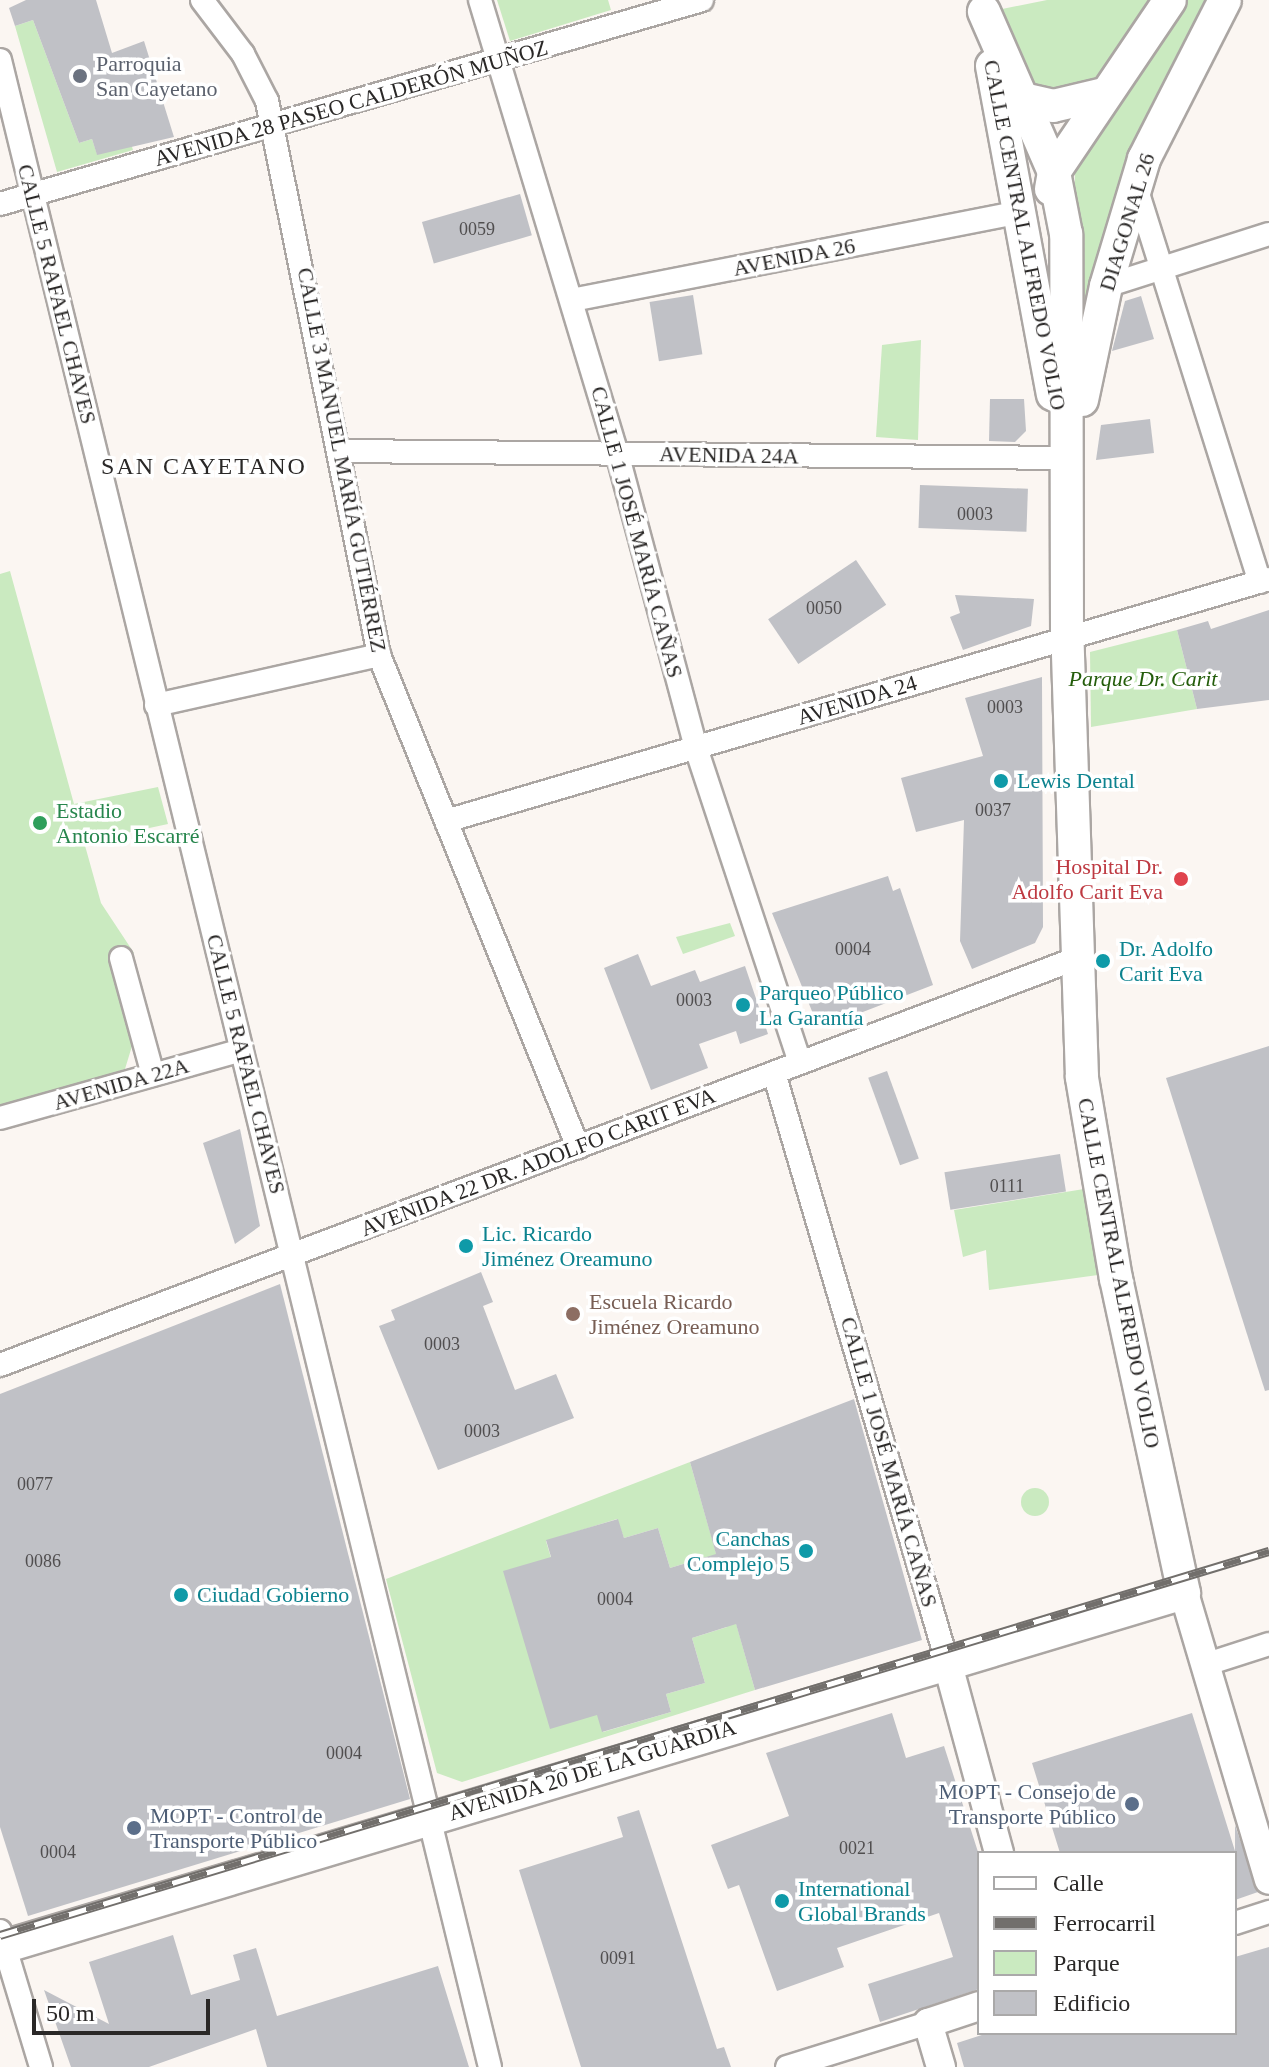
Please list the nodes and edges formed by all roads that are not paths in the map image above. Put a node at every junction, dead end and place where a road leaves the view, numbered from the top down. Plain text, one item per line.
1 (202, 0) edge
2 (480, 0) edge
3 (702, 0) edge
4 (1170, 0) edge
5 (1225, 0) edge
6 (983, 6) edge
7 (0, 60) edge
8 (499, 60) junction
9 (1104, 94) junction
10 (1019, 98) junction
11 (274, 126) junction
12 (1054, 172) junction
13 (1136, 187) junction
14 (34, 195) junction
15 (0, 204) edge
16 (1016, 213) junction
17 (1269, 234) edge
18 (1160, 269) junction
19 (1106, 286) junction
20 (572, 300) junction
21 (1038, 313) junction
22 (340, 451) junction
23 (617, 453) junction
24 (1069, 458) junction
25 (1264, 581) edge
26 (1067, 636) junction
27 (379, 655) junction
28 (156, 705) junction
29 (696, 748) junction
30 (446, 821) junction
31 (121, 958) dead end
32 (1075, 959) junction
33 (242, 1050) junction
34 (800, 1062) junction
35 (774, 1073) junction
36 (153, 1075) junction
37 (0, 1118) edge
38 (578, 1147) junction
39 (293, 1255) junction
40 (0, 1365) edge
41 (1184, 1593) junction
42 (1269, 1644) edge
43 (948, 1665) junction
44 (1204, 1665) junction
45 (433, 1817) junction
46 (998, 1851) edge
47 (1269, 1880) edge
48 (1269, 1912) edge
49 (1237, 1922) edge
50 (2, 1942) edge
51 (977, 2007) edge
52 (928, 2023) junction
53 (41, 2067) edge
54 (490, 2067) edge
55 (787, 2067) edge
56 (941, 2067) edge

1 - 11 street, CALLE 3 MANUEL MARÍA GUTIÉRREZ
2 - 8 street, CALLE 1 JOSÉ MARÍA CAÑAS
3 - 8 street, AVENIDA 28 PASEO CALDERÓN MUÑOZ
4 - 9 main road
5 - 13 main road, DIAGONAL 26
6 - 10 main road, CALLE CENTRAL ALFREDO VOLIO
6 - 16 main road, CALLE CENTRAL ALFREDO VOLIO
7 - 14 street, CALLE 5 RAFAEL CHAVES
8 - 11 street, AVENIDA 28 PASEO CALDERÓN MUÑOZ
8 - 20 street, CALLE 1 JOSÉ MARÍA CAÑAS
9 - 10 main road
9 - 12 main road
10 - 12 main road, CALLE CENTRAL ALFREDO VOLIO
11 - 14 street, AVENIDA 28 PASEO CALDERÓN MUÑOZ
11 - 22 street, CALLE 3 MANUEL MARÍA GUTIÉRREZ
12 - 21 main road
12 - 24 main road, CALLE CENTRAL ALFREDO VOLIO
13 - 18 street
13 - 19 main road, DIAGONAL 26
14 - 15 street, AVENIDA 28 PASEO CALDERÓN MUÑOZ
14 - 28 street, CALLE 5 RAFAEL CHAVES
16 - 20 street, AVENIDA 26
16 - 21 main road, CALLE CENTRAL ALFREDO VOLIO
17 - 18 street
18 - 19 street
18 - 25 street
19 - 24 main road, DIAGONAL 26
20 - 23 street, CALLE 1 JOSÉ MARÍA CAÑAS
21 - 24 main road, CALLE CENTRAL ALFREDO VOLIO
22 - 23 street, AVENIDA 24A
22 - 27 street, CALLE 3 MANUEL MARÍA GUTIÉRREZ
23 - 24 street, AVENIDA 24A
23 - 29 street, CALLE 1 JOSÉ MARÍA CAÑAS
24 - 26 main road, CALLE CENTRAL ALFREDO VOLIO
25 - 26 street, AVENIDA 24
26 - 29 street, AVENIDA 24
26 - 32 main road, CALLE CENTRAL ALFREDO VOLIO
27 - 28 street
27 - 30 street, CALLE 3 MANUEL MARÍA GUTIÉRREZ
28 - 33 street, CALLE 5 RAFAEL CHAVES
29 - 30 street, AVENIDA 24
29 - 34 street, CALLE 1 JOSÉ MARÍA CAÑAS
30 - 38 street, CALLE 3 MANUEL MARÍA GUTIÉRREZ
31 - 36 street
32 - 34 street, AVENIDA 22 DR. ADOLFO CARIT EVA
32 - 41 main road, CALLE CENTRAL ALFREDO VOLIO
33 - 36 street, AVENIDA 22A
33 - 39 street, CALLE 5 RAFAEL CHAVES
34 - 35 street, AVENIDA 22 DR. ADOLFO CARIT EVA
35 - 38 street, AVENIDA 22 DR. ADOLFO CARIT EVA
35 - 43 street, CALLE 1 JOSÉ MARÍA CAÑAS
36 - 37 street, AVENIDA 22A
38 - 39 street, AVENIDA 22 DR. ADOLFO CARIT EVA
39 - 40 street, AVENIDA 22 DR. ADOLFO CARIT EVA
39 - 45 street, CALLE 5 RAFAEL CHAVES
41 - 43 main road, AVENIDA 20 DE LA GUARDIA
41 - 44 street, CALLE CENTRAL ALFREDO VOLIO
42 - 44 street
43 - 45 main road, AVENIDA 20 DE LA GUARDIA
43 - 46 street, CALLE 1 JOSÉ MARÍA CAÑAS
44 - 47 street, CALLE CENTRAL ALFREDO VOLIO
45 - 50 main road, AVENIDA 20 DE LA GUARDIA
45 - 54 street, CALLE 5 RAFAEL CHAVES
48 - 49 street
50 - 53 street
51 - 52 street
52 - 55 street
52 - 56 street

